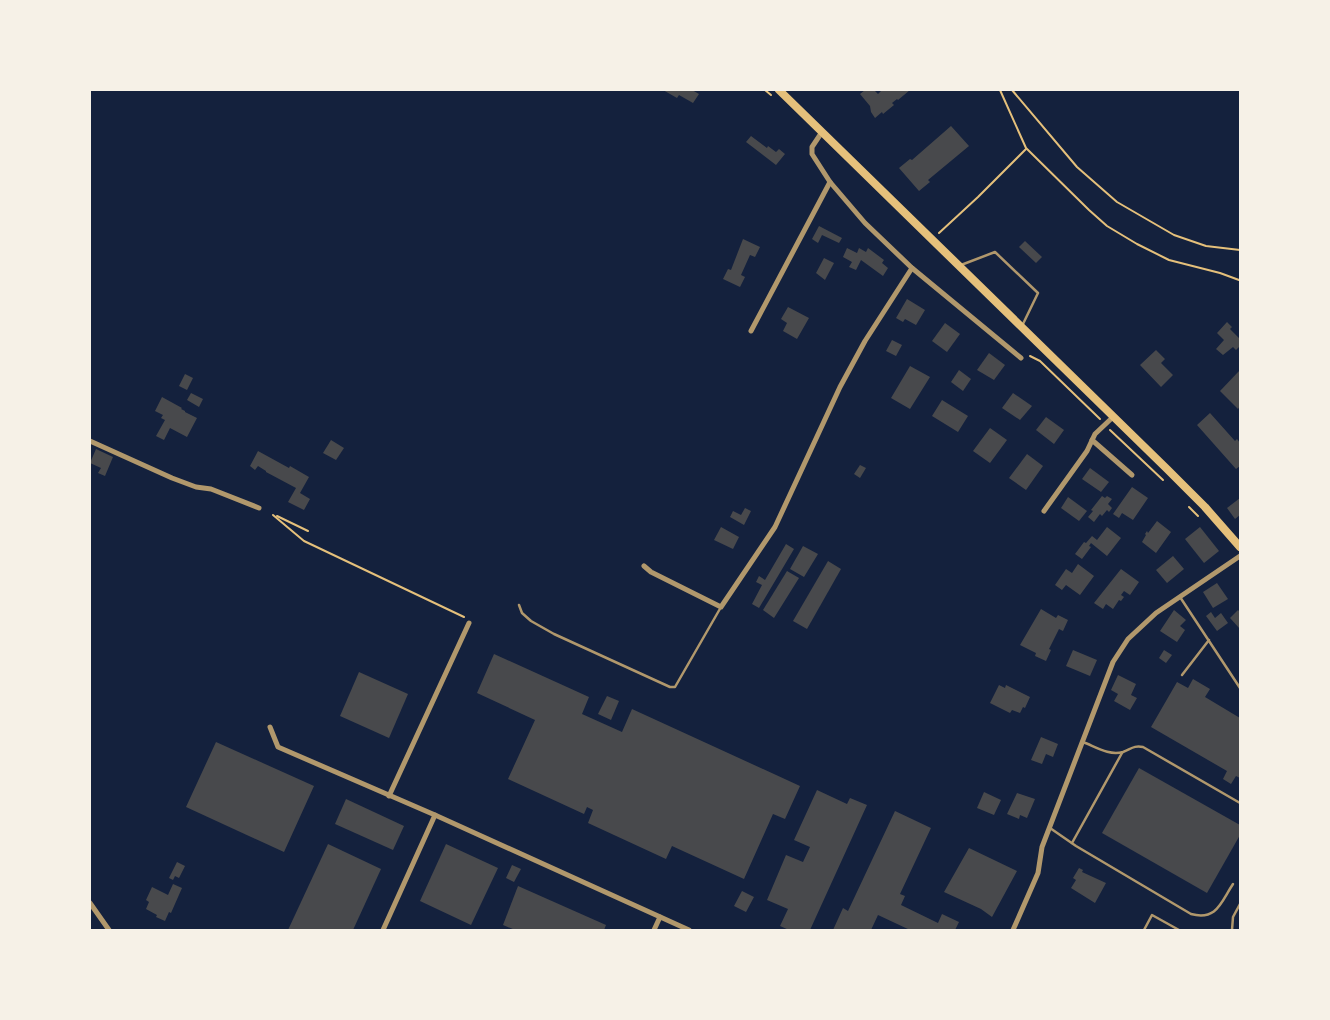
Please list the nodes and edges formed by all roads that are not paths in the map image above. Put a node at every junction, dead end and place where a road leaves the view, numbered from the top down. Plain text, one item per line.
1 (780, 90) edge
2 (822, 132) junction
3 (830, 182) junction
4 (959, 266) junction
5 (912, 268) junction
6 (1021, 327) junction
7 (751, 332) dead end
8 (1021, 358) dead end
9 (1113, 417) junction
10 (1092, 440) junction
11 (90, 441) edge
12 (1132, 475) dead end
13 (259, 508) dead end
14 (1044, 510) dead end
15 (1240, 547) edge
16 (1240, 556) edge
17 (644, 566) dead end
18 (1180, 597) junction
19 (519, 605) dead end
20 (721, 607) junction
21 (469, 623) road end
22 (1209, 640) junction
23 (1182, 675) dead end
24 (1240, 688) edge
25 (270, 726) dead end
26 (1083, 742) junction
27 (1122, 752) junction
28 (389, 796) junction
29 (1240, 803) edge
30 (435, 815) junction
31 (1050, 828) junction
32 (1072, 843) junction
33 (1233, 884) dead end
34 (90, 903) edge
35 (1240, 904) edge
36 (660, 917) junction
37 (109, 930) edge
38 (383, 930) edge
39 (654, 930) edge
40 (689, 930) edge
41 (1013, 930) edge
42 (1144, 930) edge
43 (1179, 930) edge
44 (1232, 930) edge

1 - 2 main road
2 - 3 street
2 - 4 main road
3 - 5 street
3 - 7 street
4 - 6 main road
4 - 6 lane
5 - 8 street
5 - 20 street
6 - 9 main road
9 - 10 street
9 - 15 main road
10 - 12 street
10 - 14 street
11 - 13 street
16 - 18 street
17 - 20 street
18 - 22 lane
18 - 26 street
19 - 20 lane
21 - 28 street
22 - 23 lane
22 - 24 lane
25 - 28 street
26 - 27 lane
26 - 31 street
27 - 29 lane
27 - 32 lane
28 - 30 street
30 - 36 street
30 - 38 street
31 - 32 lane
31 - 41 street
32 - 33 lane
34 - 37 street
35 - 44 lane
36 - 39 street
36 - 40 street
42 - 43 lane

